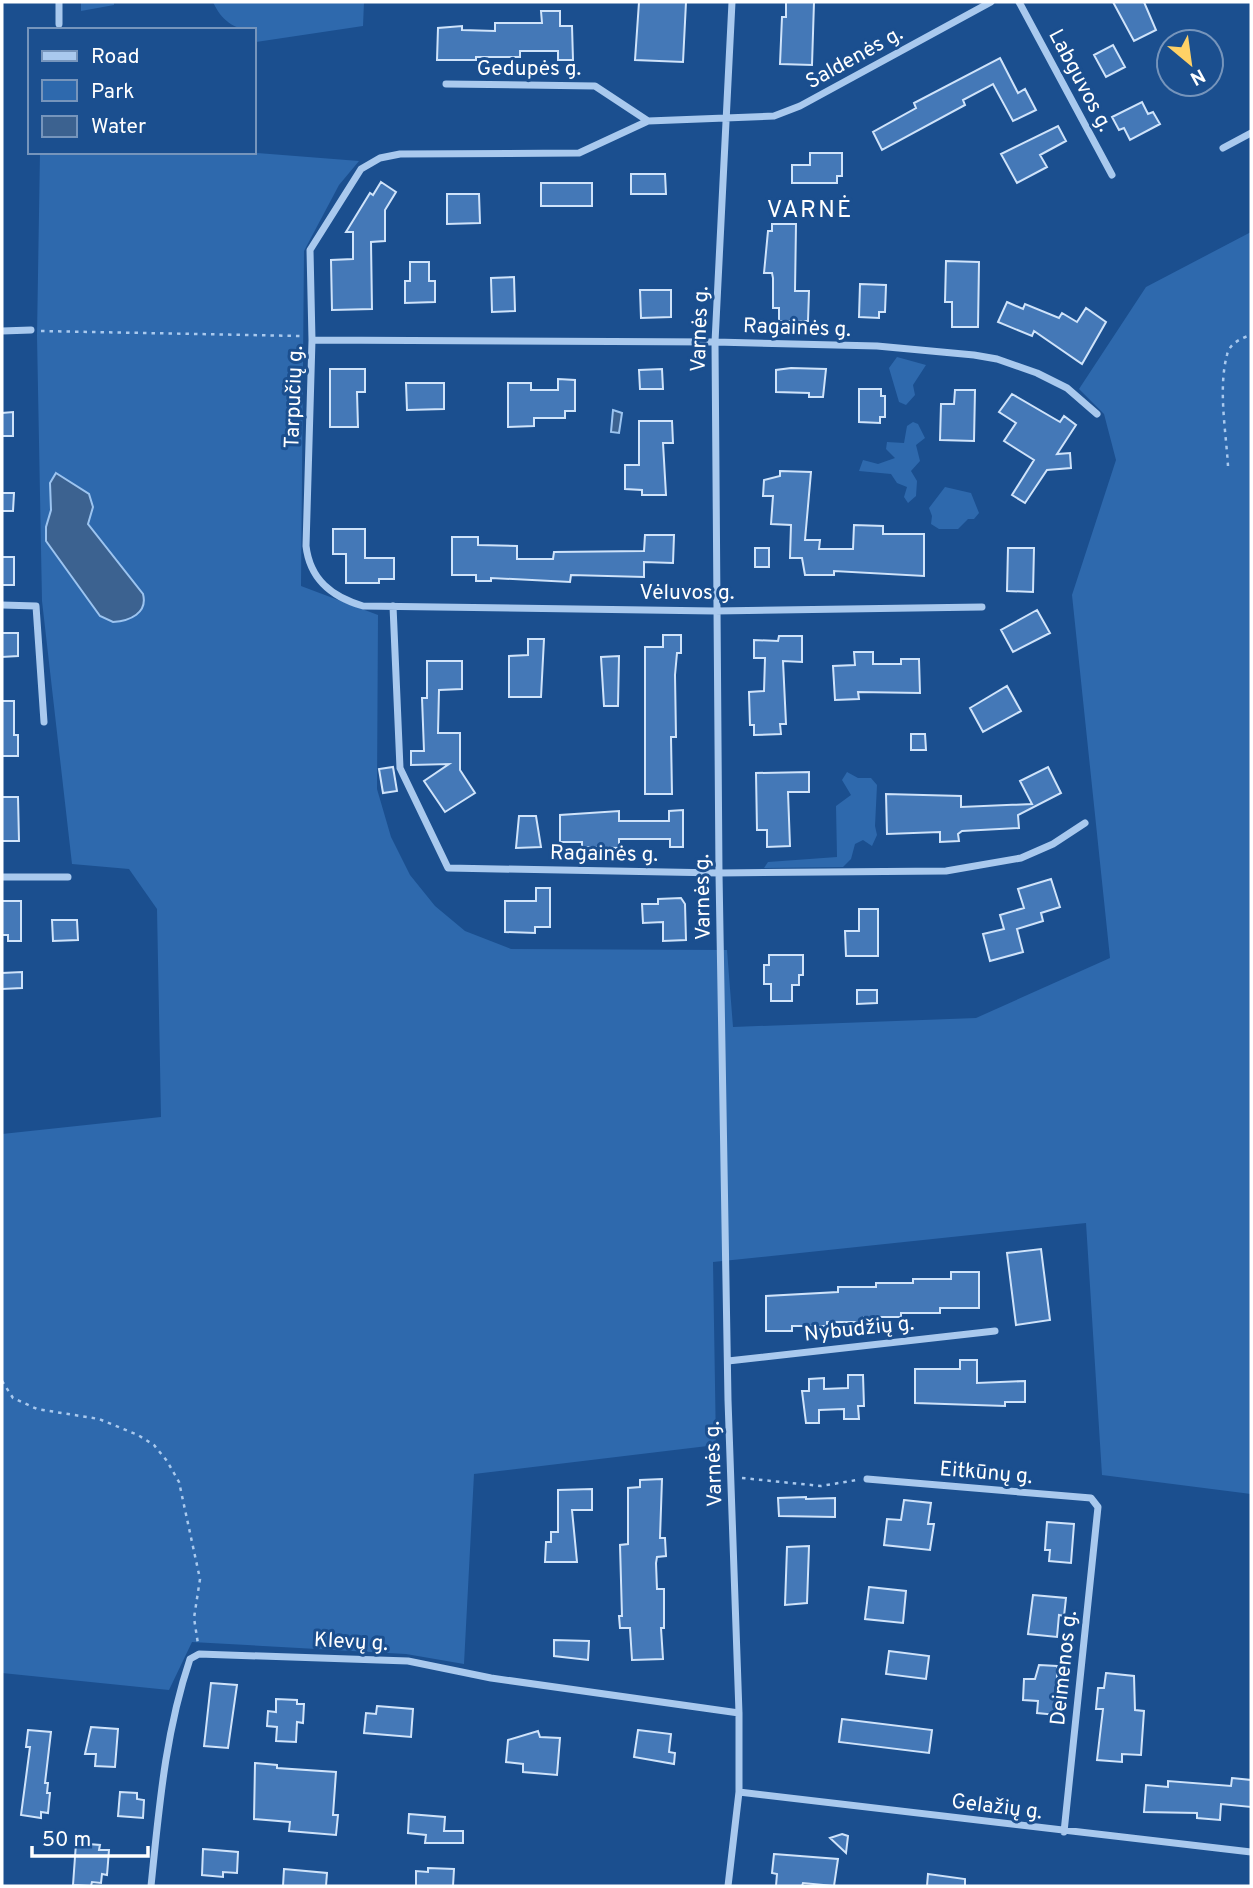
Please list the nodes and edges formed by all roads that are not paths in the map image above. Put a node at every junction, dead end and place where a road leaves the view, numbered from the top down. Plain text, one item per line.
1 (59, 2) edge
2 (732, 2) edge
3 (991, 2) edge
4 (1019, 2) edge
5 (59, 24) dead end
6 (446, 84) dead end
7 (726, 119) junction
8 (648, 121) junction
9 (1251, 133) edge
10 (1223, 148) dead end
11 (1112, 175) dead end
12 (31, 330) road end
13 (2, 331) edge
14 (312, 340) junction
15 (715, 342) junction
16 (1097, 414) dead end
17 (2, 606) edge
18 (393, 606) junction
19 (982, 607) dead end
20 (715, 611) junction
21 (44, 722) dead end
22 (1085, 823) dead end
23 (719, 873) junction
24 (2, 877) edge
25 (68, 877) dead end
26 (995, 1331) dead end
27 (727, 1361) junction
28 (867, 1479) road end
29 (1097, 1507) joint
30 (739, 1713) junction
31 (739, 1792) junction
32 (1064, 1832) junction
33 (1251, 1852) edge
34 (151, 1886) edge
35 (728, 1886) edge

1 - 5 street
2 - 7 street, Varnės g.
3 - 7 street, Saldenės g.
4 - 11 street, Labguvos g.
6 - 8 street, Gedupės g.
7 - 8 street
7 - 15 street, Varnės g.
8 - 14 street, Tarpučių g.
9 - 10 street
12 - 13 street
14 - 15 street, Ragainės g.
14 - 18 street, Tarpučių g.
15 - 16 street, Ragainės g.
15 - 20 street, Varnės g.
17 - 21 street
18 - 20 street, Vėluvos g.
18 - 23 street, Ragainės g.
19 - 20 street, Vėluvos g.
20 - 23 street, Varnės g.
22 - 23 street, Ragainės g.
23 - 27 street, Varnės g.
24 - 25 street
26 - 27 street, Nybudžių g.
27 - 30 street, Varnės g.
28 - 29 street, Eitkūnų g.
29 - 32 street, Deimenos g.
30 - 31 street, Varnės g.
30 - 34 street, Klevų g.
31 - 32 street, Gelažių g.
31 - 35 street, Varnės g.
32 - 33 street, Gelažių g.

